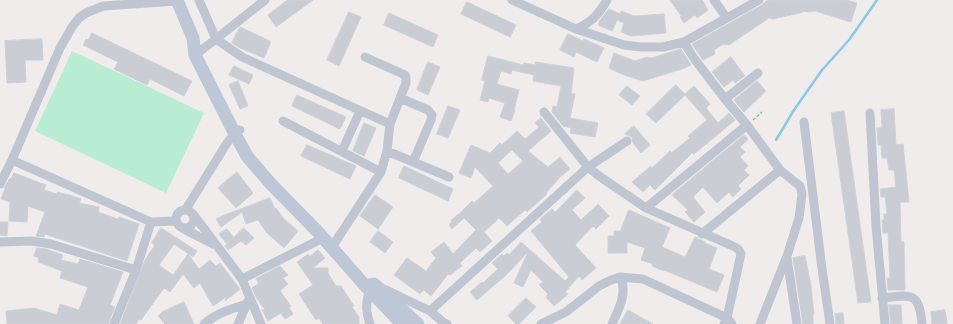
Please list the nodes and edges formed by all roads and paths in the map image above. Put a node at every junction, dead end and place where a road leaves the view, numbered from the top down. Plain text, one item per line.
1 (198, 0) edge
2 (265, 0) edge
3 (512, 0) edge
4 (607, 0) edge
5 (714, 0) edge
6 (759, 0) edge
7 (157, 1) edge
8 (177, 1) edge
9 (726, 17) junction
10 (576, 29) junction
11 (216, 39) junction
12 (684, 42) junction
13 (199, 52) junction
14 (365, 57) dead end
15 (758, 73) dead end
16 (400, 98) junction
17 (724, 99) junction
18 (360, 111) junction
19 (544, 112) dead end
20 (762, 112) dead end
21 (870, 113) dead end
22 (283, 121) dead end
23 (804, 122) dead end
24 (390, 124) junction
25 (747, 125) junction
26 (238, 131) junction
27 (627, 141) dead end
28 (342, 151) junction
29 (387, 151) junction
30 (12, 160) junction
31 (413, 162) junction
32 (588, 167) junction
33 (780, 170) junction
34 (381, 172) junction
35 (449, 177) dead end
36 (0, 184) edge
37 (800, 186) junction
38 (812, 186) junction
39 (646, 208) junction
40 (189, 212) junction
41 (151, 222) junction
42 (179, 225) junction
43 (702, 234) junction
44 (0, 242) edge
45 (330, 242) junction
46 (216, 245) junction
47 (787, 256) junction
48 (136, 270) junction
49 (620, 277) junction
50 (242, 279) junction
51 (373, 288) junction
52 (882, 298) junction
53 (248, 300) junction
54 (430, 311) junction
55 (727, 322) edge
56 (114, 324) edge
57 (204, 324) edge
58 (238, 324) edge
59 (261, 324) edge
60 (370, 324) edge
61 (402, 324) edge
62 (418, 324) edge
63 (447, 324) edge
64 (541, 324) edge
65 (612, 324) edge
66 (760, 324) edge
67 (796, 324) edge
68 (830, 324) edge
69 (885, 324) edge
70 (922, 324) edge

1 - 11 street
2 - 11 street
3 - 10 street
4 - 10 street
5 - 9 street
6 - 9 street
7 - 8 street
7 - 30 street
8 - 13 main road
9 - 12 street
10 - 12 street
11 - 13 street
11 - 18 street
12 - 17 street
13 - 26 main road
14 - 16 street
15 - 17 street
16 - 24 street
16 - 31 street
17 - 25 street
18 - 24 street
18 - 28 street
19 - 32 street
20 - 25 path
21 - 52 street
22 - 28 street
23 - 38 street
24 - 29 street
25 - 33 street
25 - 39 street
26 - 40 street
26 - 45 main road
27 - 32 street
28 - 34 street
29 - 31 street
29 - 34 street
30 - 36 street
30 - 41 street
31 - 35 street
32 - 39 street
32 - 54 street
33 - 37 street
33 - 43 street
34 - 45 street
37 - 38 street
37 - 47 street
38 - 68 street
39 - 43 street
40 - 42 street
40 - 42 street
40 - 46 street
41 - 42 street
41 - 48 street
42 - 46 street
43 - 55 street
44 - 48 street
45 - 50 street
45 - 51 main road
46 - 50 street
47 - 66 street
47 - 67 street
48 - 56 street
49 - 55 street
49 - 64 street
49 - 65 street
50 - 53 street
51 - 54 street
51 - 60 street
51 - 61 main road
51 - 62 main road
52 - 69 street
52 - 70 street
53 - 57 street
53 - 58 street
53 - 59 street
54 - 63 street

